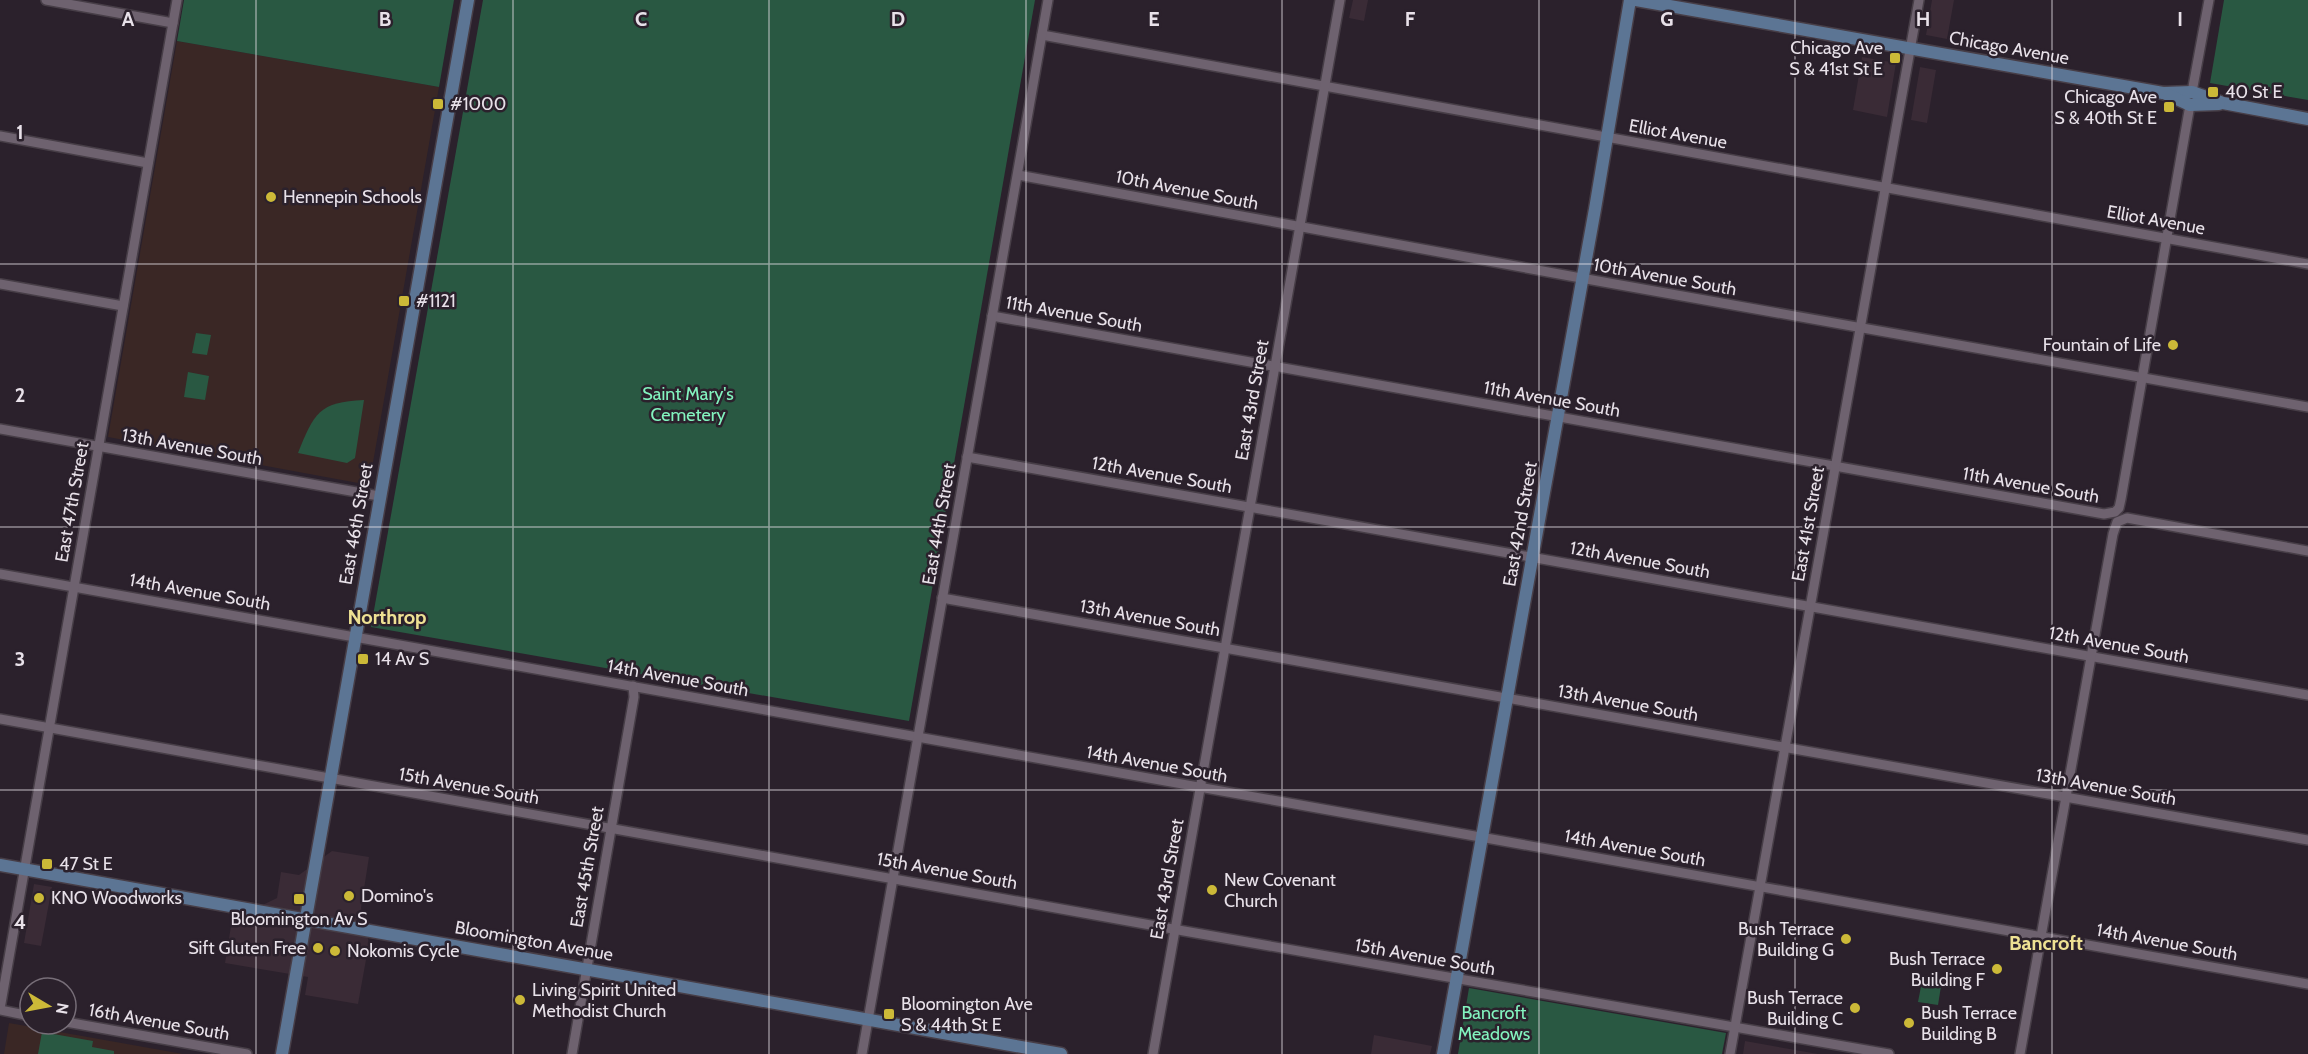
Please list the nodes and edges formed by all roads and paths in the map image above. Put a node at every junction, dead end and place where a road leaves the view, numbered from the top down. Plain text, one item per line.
1 (46, 0) edge
2 (177, 0) edge
3 (468, 0) edge
4 (1048, 0) edge
5 (1340, 0) edge
6 (1630, 0) edge
7 (1636, 0) edge
8 (1919, 0) edge
9 (2209, 0) edge
10 (173, 23) junction
11 (1042, 35) junction
12 (1910, 50) junction
13 (1324, 87) junction
14 (2191, 98) junction
15 (2308, 118) edge
16 (0, 136) edge
17 (1606, 138) junction
18 (148, 163) junction
19 (1017, 175) junction
20 (1886, 188) junction
21 (1299, 227) junction
22 (2166, 239) junction
23 (2308, 264) edge
24 (1581, 278) junction
25 (0, 284) edge
26 (123, 306) junction
27 (992, 316) junction
28 (1861, 328) junction
29 (1274, 368) junction
30 (2142, 378) junction
31 (2308, 407) edge
32 (1557, 416) junction
33 (0, 429) edge
34 (99, 447) junction
35 (967, 457) junction
36 (1835, 468) junction
37 (379, 496) junction
38 (1250, 507) junction
39 (2308, 551) edge
40 (1531, 558) junction
41 (0, 574) edge
42 (74, 586) junction
43 (942, 598) junction
44 (1810, 606) junction
45 (355, 637) junction
46 (1224, 648) junction
47 (2092, 657) junction
48 (633, 686) junction
49 (2308, 695) edge
50 (1506, 698) junction
51 (0, 718) edge
52 (50, 727) junction
53 (918, 738) junction
54 (1786, 747) junction
55 (330, 778) junction
56 (1200, 788) junction
57 (2067, 797) junction
58 (611, 829) junction
59 (1481, 838) junction
60 (2308, 840) edge
61 (0, 865) edge
62 (25, 869) junction
63 (893, 878) junction
64 (1761, 887) junction
65 (306, 918) junction
66 (1175, 929) junction
67 (2042, 936) junction
68 (587, 969) junction
69 (1457, 979) junction
70 (2308, 984) edge
71 (0, 1010) edge
72 (18, 1014) edge
73 (868, 1020) junction
74 (78, 1024) edge
75 (1734, 1028) junction
76 (247, 1054) edge
77 (282, 1054) edge
78 (572, 1054) edge
79 (862, 1054) edge
80 (1061, 1054) edge
81 (1153, 1054) edge
82 (1443, 1054) edge
83 (1730, 1054) edge
84 (1889, 1054) edge
85 (2020, 1054) edge

1 - 10 street
2 - 10 street, East 47th Street
3 - 37 street, East 46th Street
4 - 11 street, East 44th Street
5 - 13 street, East 43rd Street
6 - 17 street, East 42nd Street
7 - 12 street, Chicago Avenue
8 - 12 street, East 41st Street
9 - 14 street
10 - 18 street, East 47th Street
11 - 13 street, Elliot Avenue
11 - 19 street, East 44th Street
12 - 14 street, Chicago Avenue
12 - 20 street, East 41st Street
13 - 17 street, Elliot Avenue
13 - 21 street, East 43rd Street
14 - 15 street, Chicago Avenue
14 - 22 street
16 - 18 street
17 - 20 street, Elliot Avenue
17 - 24 street, East 42nd Street
18 - 26 street, East 47th Street
19 - 21 street, 10th Avenue South
19 - 27 street, East 44th Street
20 - 22 street, Elliot Avenue
20 - 28 street, East 41st Street
21 - 24 street, 10th Avenue South
21 - 29 street, East 43rd Street
22 - 23 street, Elliot Avenue
22 - 30 street
24 - 28 street, 10th Avenue South
24 - 32 street, East 42nd Street
25 - 26 street
26 - 34 street, East 47th Street
27 - 29 street, 11th Avenue South
27 - 35 street, East 44th Street
28 - 30 street, 10th Avenue South
28 - 36 street, East 41st Street
29 - 32 street, 11th Avenue South
29 - 38 street, East 43rd Street
30 - 31 street, 10th Avenue South
30 - 36 street, 11th Avenue South
32 - 36 street, 11th Avenue South
32 - 40 street, East 42nd Street
33 - 34 street, 13th Avenue South
34 - 37 street, 13th Avenue South
34 - 42 street, East 47th Street
35 - 38 street, 12th Avenue South
35 - 43 street, East 44th Street
36 - 44 street, East 41st Street
37 - 45 street, East 46th Street
38 - 40 street, 12th Avenue South
38 - 46 street, East 43rd Street
39 - 47 street
40 - 44 street, 12th Avenue South
40 - 50 street, East 42nd Street
41 - 42 street, 14th Avenue South
42 - 45 street, 14th Avenue South
42 - 52 street, East 47th Street
43 - 46 street, 13th Avenue South
43 - 53 street, East 44th Street
44 - 47 street, 12th Avenue South
44 - 54 street, East 41st Street
45 - 48 street, 14th Avenue South
45 - 55 street, East 46th Street
46 - 50 street, 13th Avenue South
46 - 56 street, East 43rd Street
47 - 49 street, 12th Avenue South
47 - 57 street
48 - 53 street, 14th Avenue South
48 - 58 street, East 45th Street
50 - 54 street, 13th Avenue South
50 - 59 street, East 42nd Street
51 - 52 street, 15th Avenue South
52 - 55 street, 15th Avenue South
52 - 62 street, East 47th Street
53 - 56 street, 14th Avenue South
53 - 63 street, East 44th Street
54 - 57 street, 13th Avenue South
54 - 64 street, East 41st Street
55 - 58 street, 15th Avenue South
55 - 65 street, East 46th Street
56 - 59 street, 14th Avenue South
56 - 66 street, East 43rd Street
57 - 60 street, 13th Avenue South
57 - 67 street
58 - 63 street, 15th Avenue South
58 - 68 street, East 45th Street
59 - 64 street, 14th Avenue South
59 - 69 street, East 42nd Street
61 - 62 street, Bloomington Avenue
62 - 65 street, Bloomington Avenue
62 - 71 street, East 47th Street
63 - 66 street, 15th Avenue South
63 - 73 street, East 44th Street
64 - 67 street, 14th Avenue South
64 - 75 street, East 41st Street
65 - 68 street, Bloomington Avenue
65 - 77 street, East 46th Street
66 - 69 street, 15th Avenue South
66 - 81 street, East 43rd Street
67 - 70 street, 14th Avenue South
67 - 85 street
68 - 73 street, Bloomington Avenue
68 - 78 street, East 45th Street
69 - 75 street, 15th Avenue South
69 - 82 street, East 42nd Street
71 - 72 street
73 - 79 street, East 44th Street
73 - 80 street, Bloomington Avenue
74 - 76 street, 16th Avenue South
75 - 83 street, East 41st Street
75 - 84 street, 15th Avenue South

